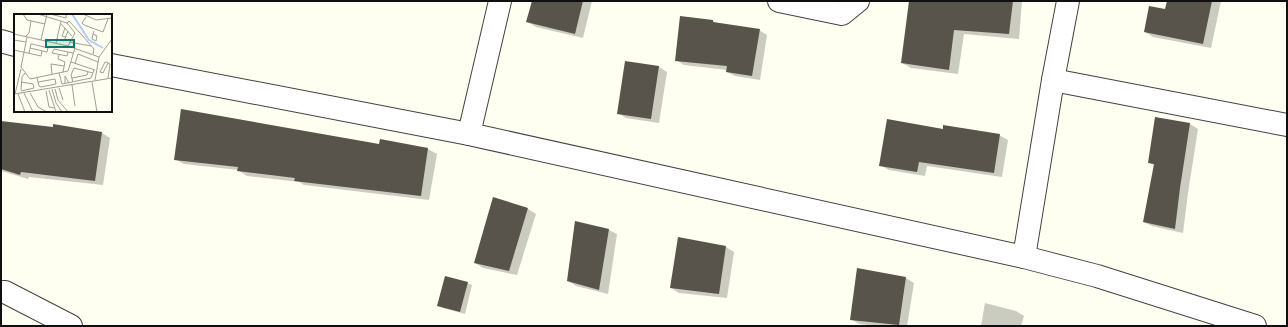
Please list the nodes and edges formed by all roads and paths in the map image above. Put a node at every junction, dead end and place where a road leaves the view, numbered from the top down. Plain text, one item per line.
1 (500, 1) edge
2 (779, 1) edge
3 (858, 1) edge
4 (1068, 1) edge
5 (1, 41) edge
6 (14, 44) edge
7 (112, 65) edge
8 (1053, 80) junction
9 (1287, 125) edge
10 (469, 134) junction
11 (1024, 257) junction
12 (1, 292) edge
13 (71, 326) edge
14 (1255, 326) edge

1 - 10 street
2 - 3 street
4 - 8 street
5 - 6 street
7 - 10 street
8 - 9 street
8 - 11 street
10 - 11 street
11 - 14 street
12 - 13 street

